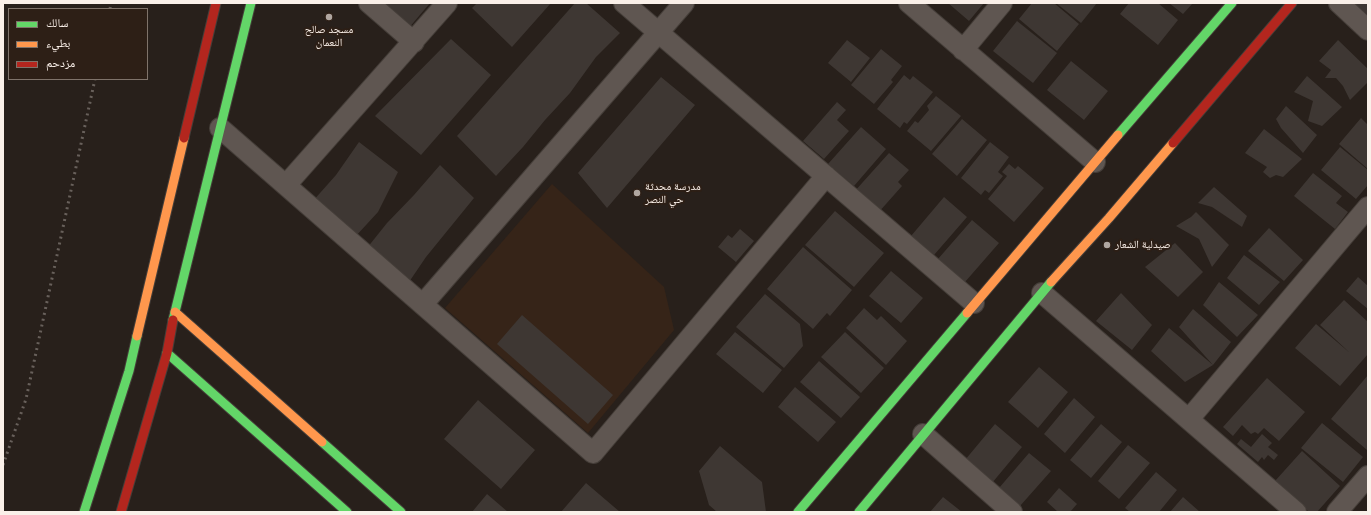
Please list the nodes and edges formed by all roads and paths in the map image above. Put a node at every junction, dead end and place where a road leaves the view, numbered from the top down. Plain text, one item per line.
1 (216, 3) edge
2 (251, 3) edge
3 (369, 3) edge
4 (447, 3) edge
5 (624, 3) edge
6 (684, 3) edge
7 (909, 3) edge
8 (1002, 3) edge
9 (1232, 3) edge
10 (1292, 3) edge
11 (1339, 3) edge
12 (1368, 30) edge
13 (658, 32) junction
14 (414, 42) junction
15 (963, 50) junction
16 (220, 128) junction
17 (1095, 162) junction
18 (826, 176) junction
19 (286, 185) junction
20 (1368, 206) edge
21 (1042, 293) junction
22 (974, 303) junction
23 (423, 304) junction
24 (174, 312) junction
25 (167, 353) junction
26 (1188, 419) junction
27 (923, 434) junction
28 (1368, 476) edge
29 (84, 512) edge
30 (121, 512) edge
31 (347, 512) edge
32 (401, 512) edge
33 (798, 512) edge
34 (858, 512) edge
35 (1012, 512) edge
36 (1296, 512) edge
37 (1338, 512) edge

1 - 29 main road
2 - 16 main road
3 - 14 street
4 - 14 street
5 - 13 street
6 - 13 street
7 - 15 street
8 - 15 street
9 - 17 main road
10 - 21 main road
11 - 12 street
13 - 18 street
13 - 23 street
14 - 19 street
15 - 17 street
16 - 19 street
16 - 24 main road
17 - 22 main road
18 - 22 street
18 - 23 street
19 - 23 street
20 - 26 street
21 - 26 street
21 - 27 main road
22 - 33 main road
24 - 25 main road
24 - 32 main road
25 - 30 main road
25 - 31 main road
26 - 36 street
27 - 34 main road
27 - 35 street
28 - 37 street

